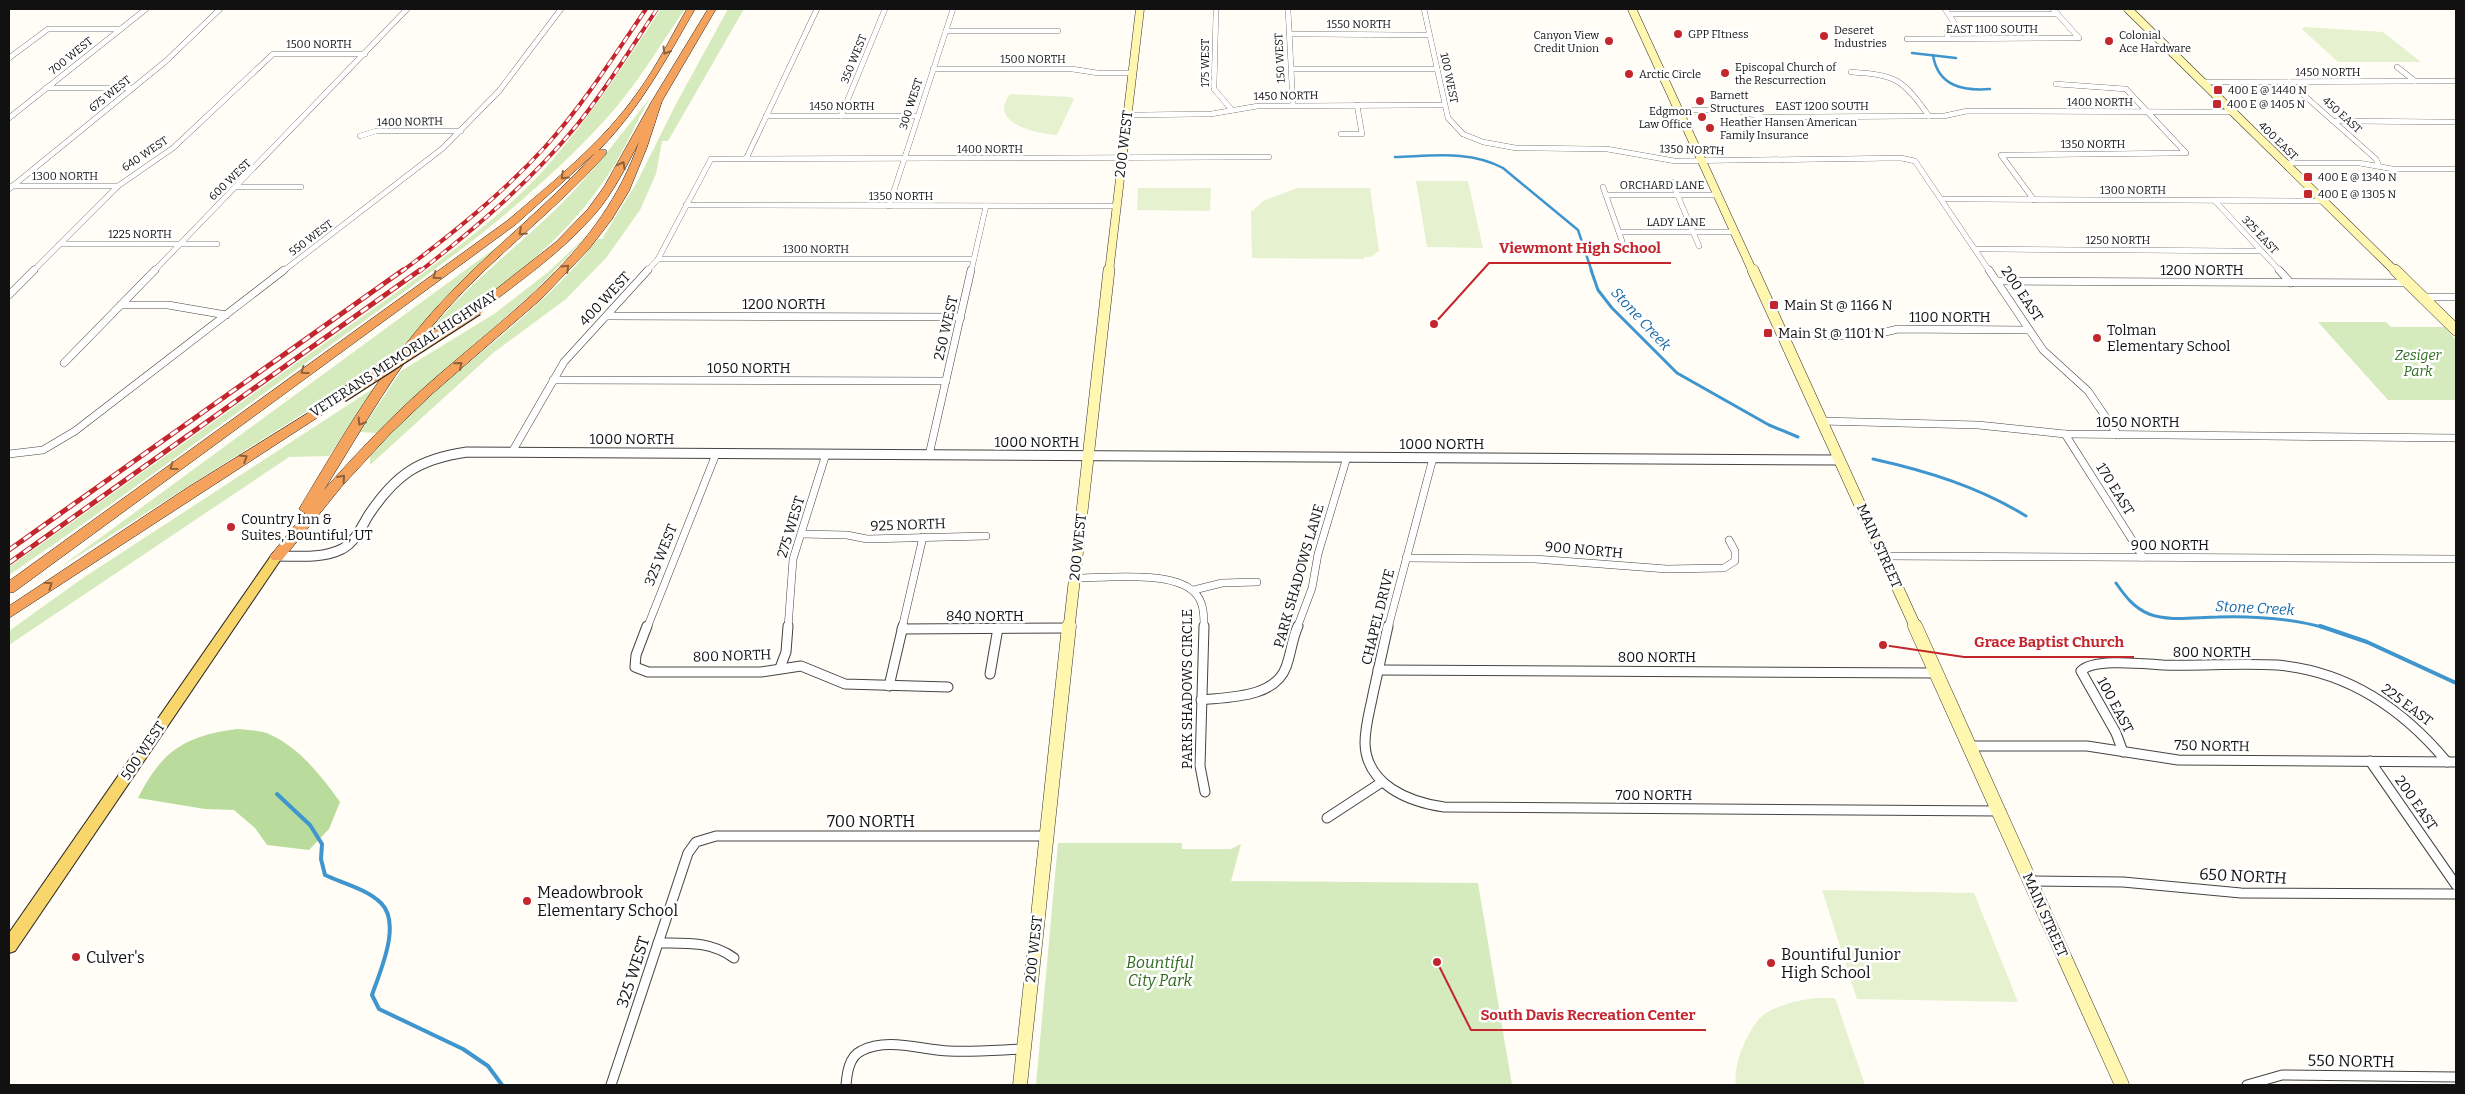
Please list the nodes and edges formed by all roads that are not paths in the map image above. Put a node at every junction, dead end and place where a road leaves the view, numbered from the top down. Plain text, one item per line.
1 (146, 9) edge
2 (220, 9) edge
3 (407, 9) edge
4 (561, 9) edge
5 (692, 9) edge
6 (712, 9) edge
7 (817, 9) edge
8 (885, 9) edge
9 (953, 9) edge
10 (1140, 9) edge
11 (1216, 9) edge
12 (1288, 9) edge
13 (1424, 9) edge
14 (1632, 9) edge
15 (1945, 9) edge
16 (2053, 9) edge
17 (2128, 9) edge
18 (1950, 14) junction
19 (2058, 14) junction
20 (120, 29) junction
21 (946, 31) junction
22 (1058, 31) dead end
23 (1289, 34) junction
24 (1429, 34) junction
25 (1907, 39) dead end
26 (1948, 39) junction
27 (273, 54) joint
28 (365, 54) junction
29 (9, 58) edge
30 (2398, 67) dead end
31 (933, 69) junction
32 (1291, 69) junction
33 (1437, 69) junction
34 (1133, 72) junction
35 (1850, 72) dead end
36 (2202, 82) junction
37 (2289, 82) junction
38 (2415, 82) junction
39 (2454, 82) dead end
40 (2056, 84) dead end
41 (46, 88) junction
42 (133, 88) junction
43 (657, 100) junction
44 (635, 104) junction
45 (1358, 105) junction
46 (1444, 105) junction
47 (1293, 106) junction
48 (1232, 110) junction
49 (1678, 110) junction
50 (1967, 111) joint
51 (2149, 112) junction
52 (2233, 112) junction
53 (1128, 115) junction
54 (766, 116) junction
55 (842, 116) junction
56 (918, 116) junction
57 (1929, 116) junction
58 (9, 118) edge
59 (2333, 121) junction
60 (2456, 122) edge
61 (461, 131) junction
62 (1342, 134) dead end
63 (360, 136) dead end
64 (1473, 139) joint
65 (1269, 156) dead end
66 (1123, 158) junction
67 (746, 159) junction
68 (904, 159) junction
69 (711, 160) joint
70 (1913, 160) joint
71 (1702, 161) junction
72 (2285, 163) junction
73 (2379, 166) junction
74 (2456, 169) edge
75 (1672, 182) dead end
76 (118, 186) junction
77 (237, 187) junction
78 (301, 187) dead end
79 (10, 188) edge
80 (1603, 188) dead end
81 (1606, 195) junction
82 (1678, 195) junction
83 (1717, 195) junction
84 (1942, 200) junction
85 (2034, 200) junction
86 (2215, 200) junction
87 (2324, 201) junction
88 (686, 205) junction
89 (889, 206) junction
90 (986, 206) junction
91 (1117, 206) junction
92 (1619, 232) junction
93 (1693, 232) junction
94 (1734, 232) junction
95 (1622, 241) dead end
96 (62, 244) junction
97 (178, 244) junction
98 (217, 244) dead end
99 (1699, 246) dead end
100 (1975, 249) junction
101 (2261, 251) junction
102 (658, 259) junction
103 (974, 259) junction
104 (1996, 281) junction
105 (2291, 283) junction
106 (2408, 283) junction
107 (9, 295) edge
108 (2422, 297) junction
109 (2456, 297) edge
110 (121, 305) junction
111 (477, 309) joint
112 (226, 315) junction
113 (607, 316) junction
114 (961, 317) junction
115 (2029, 330) junction
116 (2456, 330) edge
117 (1782, 336) junction
118 (64, 363) dead end
119 (553, 380) junction
120 (946, 381) junction
121 (1821, 421) junction
122 (2065, 434) junction
123 (2118, 435) junction
124 (2456, 438) edge
125 (512, 452) junction
126 (9, 454) edge
127 (716, 454) junction
128 (826, 454) junction
129 (929, 455) junction
130 (1087, 456) junction
131 (1347, 458) junction
132 (1433, 458) junction
133 (1839, 460) junction
134 (801, 534) junction
135 (986, 536) dead end
136 (923, 538) junction
137 (1729, 540) dead end
138 (277, 556) junction
139 (1883, 556) junction
140 (2143, 557) junction
141 (1406, 558) junction
142 (2456, 558) edge
143 (1074, 578) junction
144 (1258, 582) dead end
145 (9, 588) edge
146 (1194, 590) junction
147 (9, 613) edge
148 (998, 628) junction
149 (1069, 628) junction
150 (902, 629) junction
151 (635, 667) joint
152 (780, 668) junction
153 (1378, 670) junction
154 (2081, 671) joint
155 (1936, 673) junction
156 (990, 674) dead end
157 (2342, 681) joint
158 (889, 686) junction
159 (948, 687) dead end
160 (1201, 700) junction
161 (1969, 746) junction
162 (2123, 752) junction
163 (2370, 761) junction
164 (2452, 762) edge
165 (1382, 782) junction
166 (1205, 792) dead end
167 (1998, 811) junction
168 (1327, 818) dead end
169 (1046, 836) junction
170 (696, 842) joint
171 (2030, 881) junction
172 (2456, 885) edge
173 (2456, 894) edge
174 (658, 943) junction
175 (9, 946) edge
176 (734, 958) dead end
177 (1024, 1049) junction
178 (2456, 1077) edge
179 (611, 1085) edge
180 (846, 1085) edge
181 (1020, 1085) edge
182 (2122, 1085) edge
183 (2247, 1085) edge

1 - 20 street, 700 WEST
2 - 42 street, 675 WEST
3 - 28 street, 600 WEST
4 - 61 street, 550 WEST
5 -> 44 highway
6 - 43 highway, VETERANS MEMORIAL HIGHWAY
7 - 54 street
8 - 55 street, 350 WEST
9 - 21 street, 300 WEST
10 - 34 main road, 200 WEST
11 - 48 street, 175 WEST
12 - 23 street, 150 WEST
13 - 24 street, 100 WEST
14 - 49 main road, MAIN STREET
15 - 18 street
16 - 19 street
17 - 36 main road, 400 EAST
18 - 19 street
18 - 26 street
19 - 26 street, EAST 1100 SOUTH
20 - 29 street
20 - 41 street, 700 WEST
21 - 22 street
21 - 31 street, 300 WEST
23 - 24 street, 1550 NORTH
23 - 32 street, 150 WEST
24 - 33 street, 100 WEST
25 - 26 street, EAST 1100 SOUTH
27 - 28 street, 1500 NORTH
27 - 76 street, 640 WEST
28 - 77 street, 600 WEST
30 - 38 street
31 - 34 street, 1500 NORTH
31 - 56 street, 300 WEST
32 - 33 street
32 - 47 street, 150 WEST
33 - 46 street, 100 WEST
34 - 53 main road, 200 WEST
35 - 57 street
36 - 37 street, 1450 NORTH
36 - 52 main road, 400 EAST
37 - 38 street, 1450 NORTH
37 - 59 street, 450 EAST
38 - 39 street, 1450 NORTH
40 - 51 street
41 - 42 street
41 - 58 street, 700 WEST
42 - 79 street, 675 WEST
111 -> 43 highway, VETERANS MEMORIAL HIGHWAY
138 -> 43 highway
44 -> 138 highway
44 -> 145 highway
45 - 46 street, 1450 NORTH
45 - 47 street, 1450 NORTH
45 - 62 street
46 - 64 street, 100 WEST
47 - 48 street, 1450 NORTH
48 - 53 street, 1450 NORTH
49 - 57 street, EAST 1200 SOUTH
49 - 71 main road, MAIN STREET
50 - 51 street, 1400 NORTH
50 - 57 street, EAST 1200 SOUTH
51 - 52 street, 1400 NORTH
51 - 85 street, 1350 NORTH
52 - 72 main road, 400 EAST
53 - 66 main road, 200 WEST
54 - 55 street, 1450 NORTH
54 - 67 street
55 - 56 street, 1450 NORTH
56 - 68 street, 300 WEST
59 - 60 street
59 - 73 street, 450 EAST
61 - 63 street, 1400 NORTH
61 - 112 street, 550 WEST
64 - 71 street, 1350 NORTH
65 - 66 street, 1400 NORTH
66 - 68 street, 1400 NORTH
66 - 91 main road, 200 WEST
67 - 68 street, 1400 NORTH
67 - 69 street, 1400 NORTH
68 - 89 street, 300 WEST
69 - 88 street, 400 WEST
70 - 71 street, 1350 NORTH
70 - 84 street, 200 EAST
71 - 83 main road, MAIN STREET
72 - 73 street
72 - 87 main road, 400 EAST
73 - 74 street
75 - 82 street
76 - 79 street, 1300 NORTH
76 - 96 street, 640 WEST
77 - 78 street
77 - 97 street, 600 WEST
80 - 81 street
81 - 82 street, ORCHARD LANE
81 - 92 street
82 - 83 street, ORCHARD LANE
82 - 93 street
83 - 94 main road, MAIN STREET
84 - 85 street, 1300 NORTH
84 - 100 street, 200 EAST
85 - 86 street, 1300 NORTH
86 - 87 street, 1300 NORTH
86 - 101 street, 325 EAST
87 - 106 main road, 400 EAST
88 - 89 street, 1350 NORTH
88 - 102 street, 400 WEST
89 - 90 street, 1350 NORTH
90 - 91 street, 1350 NORTH
90 - 103 street, 250 WEST
91 - 130 main road, 200 WEST
92 - 93 street, LADY LANE
92 - 95 street
93 - 94 street, LADY LANE
93 - 99 street
94 - 117 main road, MAIN STREET
96 - 97 street, 1225 NORTH
96 - 107 street, 640 WEST
97 - 98 street, 1225 NORTH
97 - 110 street, 600 WEST
100 - 101 street, 1250 NORTH
100 - 104 street, 200 EAST
101 - 105 street, 325 EAST
102 - 103 street, 1300 NORTH
102 - 113 street, 400 WEST
103 - 114 street, 250 WEST
104 - 105 street, 1200 NORTH
104 - 115 street, 200 EAST
105 - 106 street, 1200 NORTH
106 - 108 main road, 400 EAST
108 - 109 street
108 - 116 main road, 400 EAST
110 - 112 street
110 - 118 street, 600 WEST
147 -> 111 highway, VETERANS MEMORIAL HIGHWAY, bridge
112 - 126 street, 550 WEST
113 - 114 street, 1200 NORTH
113 - 119 street, 400 WEST
114 - 120 street, 250 WEST
115 - 117 street, 1100 NORTH
115 - 123 street, 200 EAST
117 - 121 main road, MAIN STREET
119 - 120 street, 1050 NORTH
119 - 125 street, 400 WEST
120 - 129 street, 250 WEST
121 - 122 street, 1050 NORTH
121 - 133 main road, MAIN STREET
122 - 123 street, 1050 NORTH
122 - 140 street, 170 EAST
123 - 124 street, 1050 NORTH
125 - 127 street, 1000 NORTH
125 - 138 street, 1000 NORTH
127 - 128 street, 1000 NORTH
127 - 151 street, 325 WEST
128 - 129 street, 1000 NORTH
128 - 134 street, 275 WEST
129 - 130 street, 1000 NORTH
130 - 131 street, 1000 NORTH
130 - 143 main road, 200 WEST
131 - 132 street, 1000 NORTH
131 - 160 street, PARK SHADOWS LANE
132 - 133 street, 1000 NORTH
132 - 141 street, CHAPEL DRIVE
133 - 139 main road, MAIN STREET
134 - 136 street, 925 NORTH
134 - 152 street, 275 WEST
135 - 136 street, 925 NORTH
136 - 150 street
137 - 141 street, 900 NORTH
138 - 175 main road, 500 WEST
139 - 140 street, 900 NORTH
139 - 155 main road, MAIN STREET
140 - 142 street, 900 NORTH
141 - 153 street, CHAPEL DRIVE
143 - 146 street, PARK SHADOWS CIRCLE
143 - 149 main road, 200 WEST
144 - 146 street
146 - 160 street, PARK SHADOWS CIRCLE
148 - 149 street, 840 NORTH
148 - 150 street, 840 NORTH
148 - 156 street
149 - 169 main road, 200 WEST
150 - 158 street
151 - 152 street, 800 NORTH
152 - 158 street, 800 NORTH
153 - 155 street, 800 NORTH
153 - 165 street, CHAPEL DRIVE
154 - 157 street, 800 NORTH
154 - 162 street, 100 EAST
155 - 161 main road, MAIN STREET
157 - 164 street, 225 EAST
158 - 159 street, 800 NORTH
160 - 166 street, PARK SHADOWS CIRCLE
161 - 162 street, 750 NORTH
161 - 167 main road, MAIN STREET
162 - 163 street, 750 NORTH
163 - 164 street, 750 NORTH
163 - 172 street, 200 EAST
165 - 167 street, 700 NORTH
165 - 168 street
167 - 171 main road, MAIN STREET
169 - 170 street, 700 NORTH
169 - 177 main road, 200 WEST
170 - 174 street, 325 WEST
171 - 173 street, 650 NORTH
171 - 182 main road, MAIN STREET
174 - 176 street
174 - 179 street, 325 WEST
177 - 180 street
177 - 181 main road, 200 WEST
178 - 183 street, 550 NORTH

